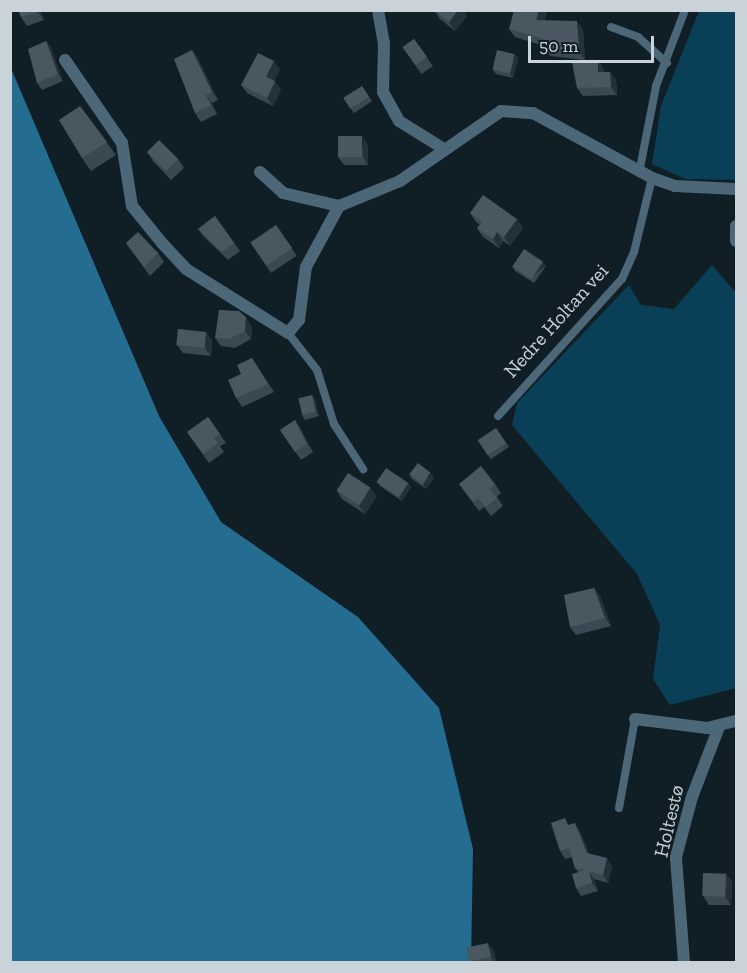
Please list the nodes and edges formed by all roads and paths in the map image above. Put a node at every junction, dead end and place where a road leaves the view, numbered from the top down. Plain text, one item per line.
1 (378, 10) edge
2 (685, 10) edge
3 (611, 27) dead end
4 (65, 60) dead end
5 (667, 63) junction
6 (444, 149) junction
7 (260, 172) dead end
8 (639, 173) junction
9 (652, 178) junction
10 (736, 189) edge
11 (339, 206) junction
12 (736, 226) edge
13 (736, 241) edge
14 (288, 333) junction
15 (498, 416) dead end
16 (363, 469) dead end
17 (635, 719) joint
18 (736, 721) edge
19 (719, 728) junction
20 (619, 808) dead end
21 (684, 963) edge

1 - 6 street
2 - 5 lane
3 - 5 lane
4 - 14 street
5 - 8 lane
6 - 8 street
6 - 11 street
7 - 11 street
8 - 9 street
9 - 10 street
9 - 15 lane, Nedre Holtan vei
11 - 14 street
12 - 13 street
14 - 16 lane
17 - 19 street
17 - 20 lane
18 - 19 street
19 - 21 street, Holtestø

